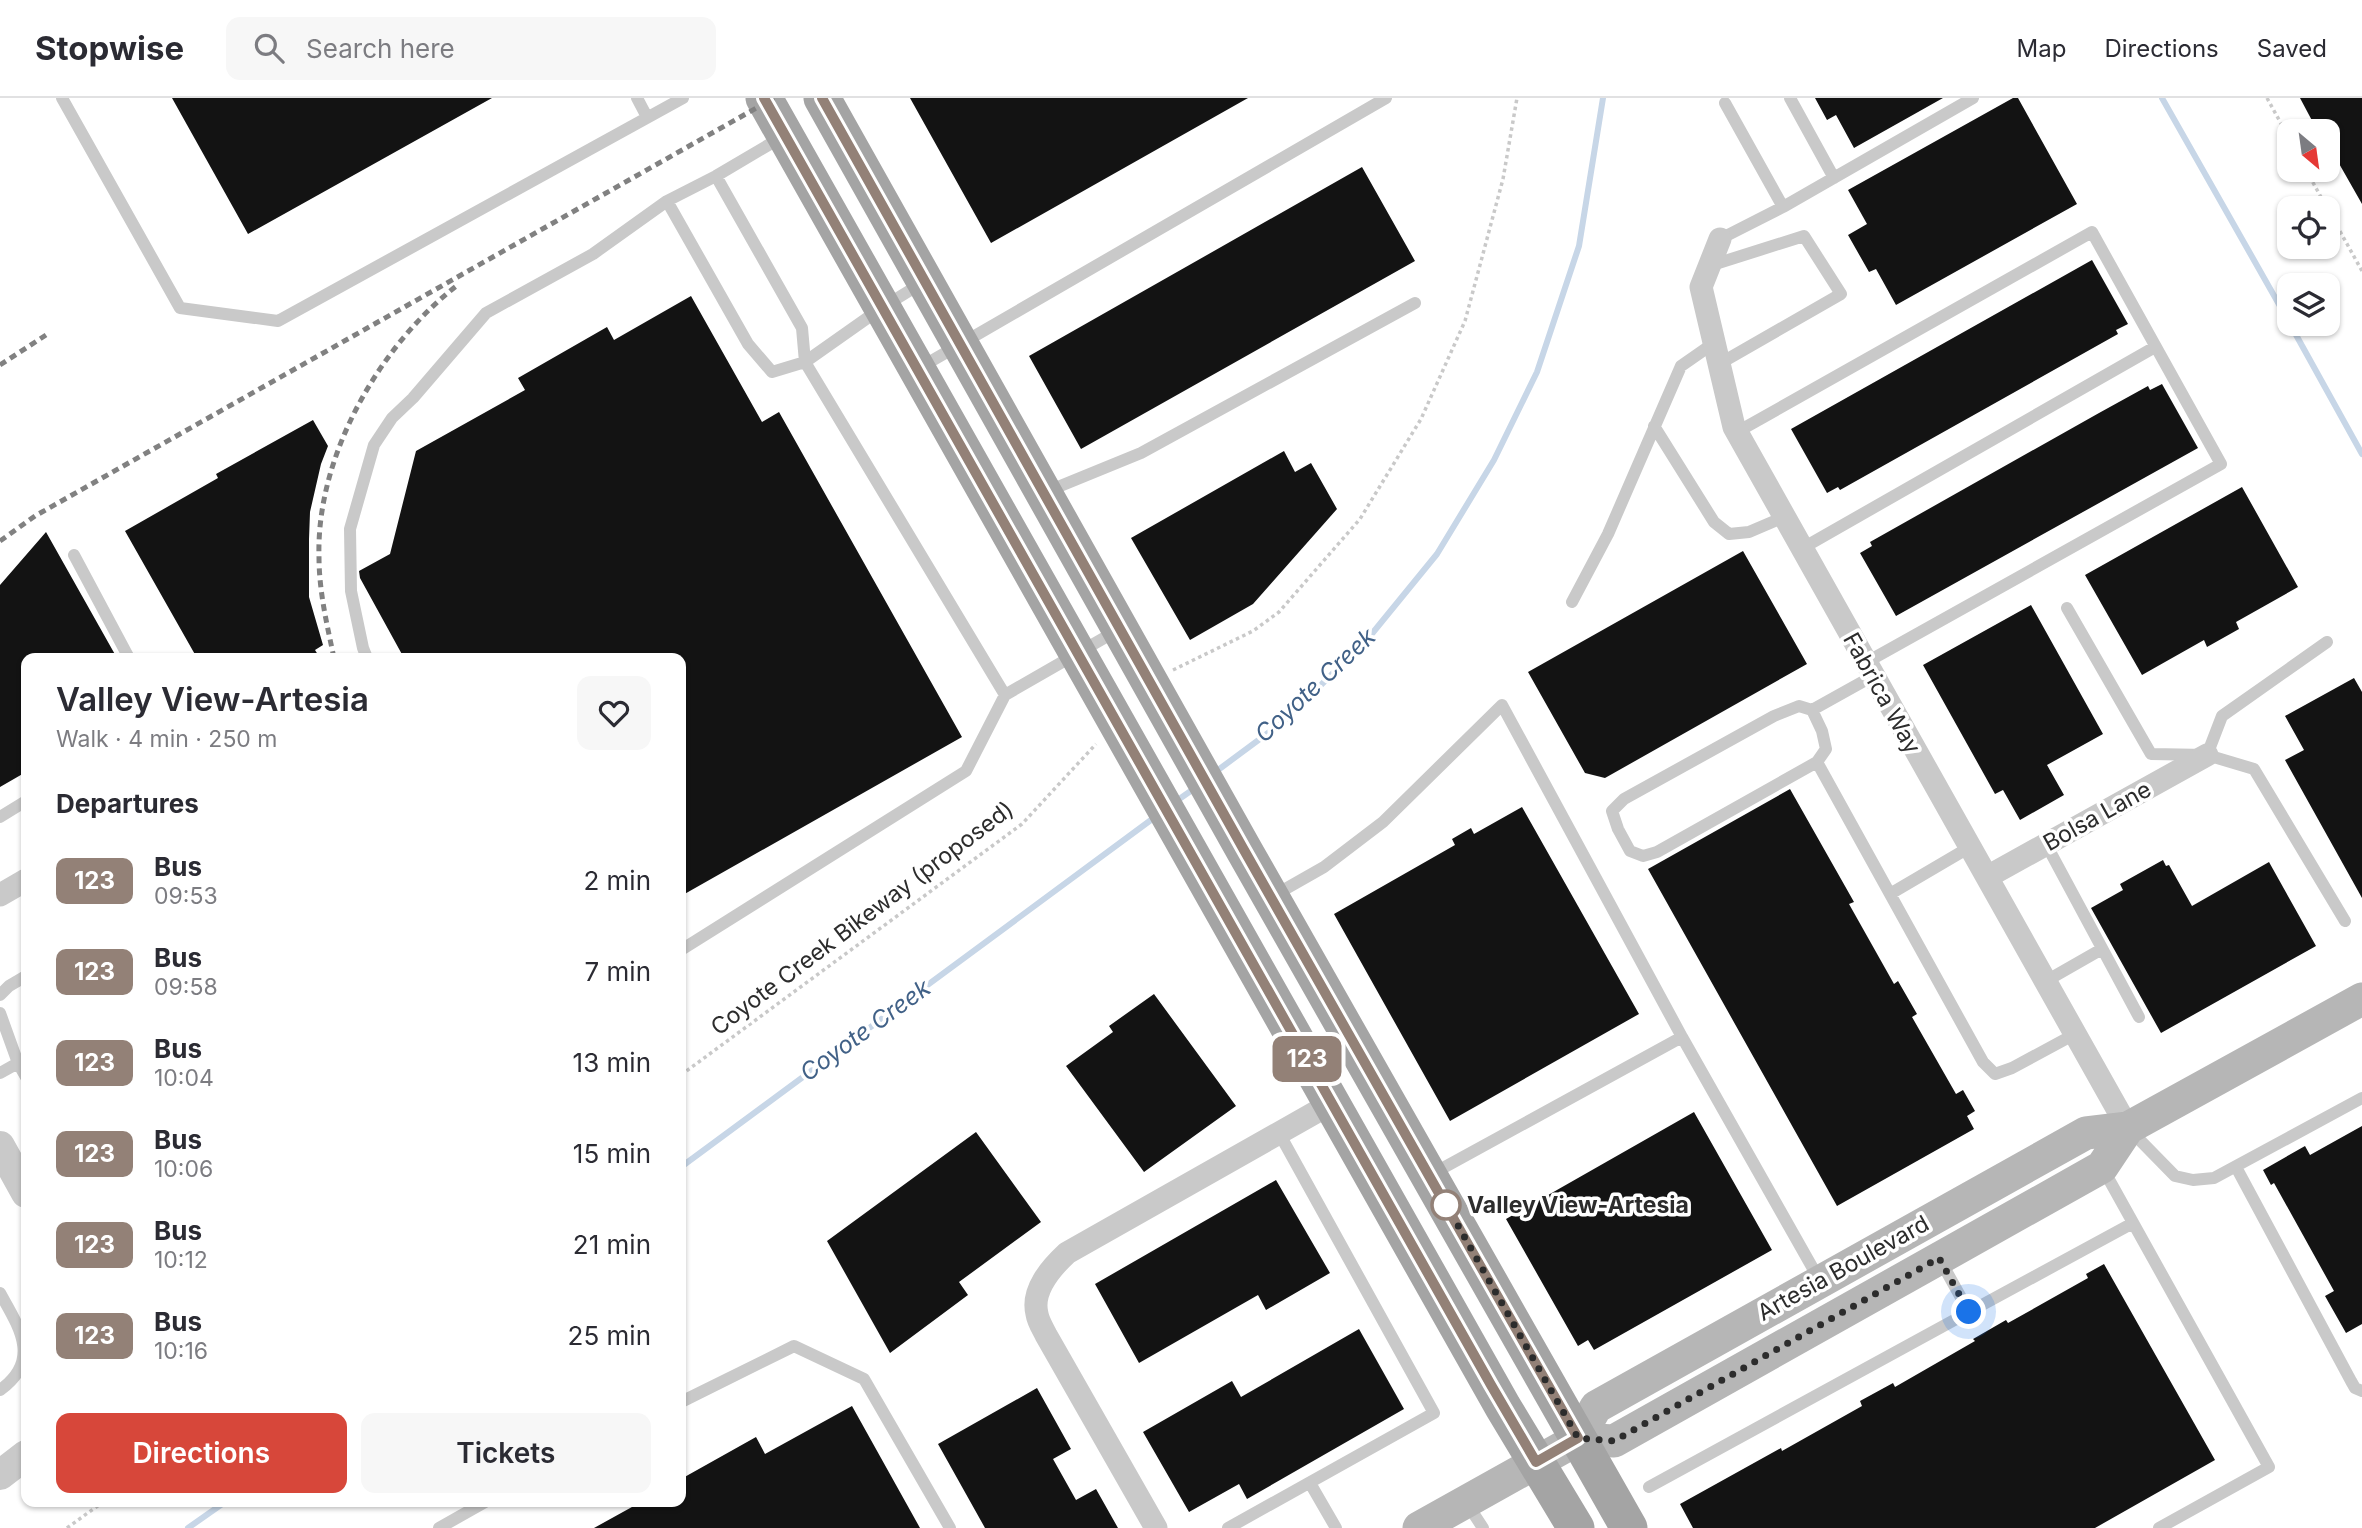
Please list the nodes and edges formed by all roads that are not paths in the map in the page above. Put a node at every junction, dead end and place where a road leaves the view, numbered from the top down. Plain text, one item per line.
1 (62, 98) edge
2 (637, 98) edge
3 (683, 98) edge
4 (764, 98) edge
5 (822, 98) edge
6 (1386, 98) edge
7 (1790, 98) edge
8 (1973, 98) edge
9 (1725, 103) dead end
10 (647, 117) junction
11 (785, 135) junction
12 (716, 176) junction
13 (1834, 178) junction
14 (667, 201) junction
15 (1783, 207) junction
16 (1720, 239) joint
17 (1709, 266) junction
18 (925, 281) junction
19 (1415, 303) dead end
20 (883, 307) junction
21 (961, 344) junction
22 (2155, 347) junction
23 (1717, 353) junction
24 (805, 362) junction
25 (918, 369) junction
26 (1654, 426) junction
27 (1737, 432) junction
28 (1045, 493) junction
29 (1784, 517) junction
30 (1801, 549) junction
31 (74, 555) dead end
32 (1572, 602) dead end
33 (2067, 608) dead end
34 (1121, 628) junction
35 (2326, 642) dead end
36 (127, 653) edge
37 (365, 653) edge
38 (1079, 653) junction
39 (1869, 669) junction
40 (1005, 695) junction
41 (1811, 710) junction
42 (2207, 755) junction
43 (1817, 762) junction
44 (21, 805) edge
45 (0, 817) edge
46 (2046, 844) junction
47 (1970, 847) junction
48 (1987, 877) junction
49 (21, 883) edge
50 (0, 894) edge
51 (1891, 894) junction
52 (1271, 898) junction
53 (2345, 921) dead end
54 (686, 947) edge
55 (2102, 949) junction
56 (21, 979) edge
57 (2046, 981) junction
58 (0, 995) edge
59 (2362, 999) edge
60 (0, 1013) edge
61 (2139, 1017) dead end
62 (2075, 1034) junction
63 (1682, 1037) junction
64 (18, 1063) junction
65 (21, 1068) edge
66 (0, 1073) edge
67 (2362, 1098) edge
68 (1332, 1103) junction
69 (2128, 1128) junction
70 (1279, 1133) junction
71 (0, 1146) edge
72 (2102, 1167) junction
73 (2236, 1167) junction
74 (1429, 1175) junction
75 (21, 1184) edge
76 (2133, 1223) junction
77 (1939, 1258) junction
78 (1820, 1281) junction
79 (0, 1293) edge
80 (1969, 1312) junction
81 (21, 1331) edge
82 (21, 1365) edge
83 (0, 1390) edge
84 (2362, 1391) edge
85 (686, 1400) edge
86 (1578, 1438) junction
87 (21, 1459) edge
88 (1536, 1462) junction
89 (0, 1475) edge
90 (1310, 1483) junction
91 (1649, 1487) dead end
92 (476, 1507) edge
93 (1475, 1515) edge
94 (439, 1528) edge
95 (950, 1528) edge
96 (1156, 1528) edge
97 (1228, 1528) edge
98 (1336, 1528) edge
99 (1419, 1528) edge
100 (1576, 1528) edge
101 (1629, 1528) edge
102 (2159, 1528) edge

1 - 10 lane
2 - 10 lane
3 - 10 lane
4 - 11 main road
5 - 18 main road
6 - 21 lane
7 - 13 lane
8 - 13 lane
9 - 15 lane
11 - 12 lane
11 - 20 main road
12 - 14 lane
12 - 24 lane
13 - 15 lane
14 - 24 lane
14 - 37 lane
15 - 16 lane
16 - 17 street, Fabrica Way
17 - 23 street, Fabrica Way
17 - 23 lane
18 - 20 lane
18 - 21 main road
19 - 28 lane
20 - 24 lane
20 - 25 main road
21 - 25 lane
21 - 28 main road
22 - 27 lane
22 - 30 lane
22 - 39 lane
23 - 26 lane
23 - 27 street, Fabrica Way
24 - 40 lane
25 - 38 main road
26 - 29 lane
26 - 32 lane
27 - 29 street, Fabrica Way
28 - 34 main road
29 - 30 street, Fabrica Way
30 - 39 street, Fabrica Way
31 - 36 lane
33 - 42 lane
34 - 38 lane
34 - 52 main road
35 - 42 lane
38 - 40 lane
38 - 68 main road
39 - 41 lane
39 - 47 street, Fabrica Way
40 - 54 lane
41 - 43 lane
41 - 43 lane
42 - 46 street, Bolsa Lane
42 - 53 lane
43 - 51 lane
44 - 45 lane
46 - 48 street, Bolsa Lane
46 - 55 lane
47 - 48 street, Fabrica Way
47 - 51 lane
48 - 57 street, Fabrica Way
49 - 50 street
51 - 62 lane
52 - 63 lane
52 - 74 main road
55 - 57 lane
55 - 61 lane
56 - 58 lane
57 - 62 street, Fabrica Way
59 - 69 main road, Artesia Boulevard
60 - 64 lane
62 - 69 street, Fabrica Way
63 - 74 lane
63 - 78 lane
64 - 65 lane
64 - 66 lane
67 - 73 lane
68 - 70 street
68 - 88 main road
69 - 72 main road, Artesia Boulevard
69 - 73 lane
69 - 78 main road, Artesia Boulevard
70 - 90 lane
70 - 96 street
71 - 75 street
72 - 76 lane
72 - 77 main road, Artesia Boulevard
73 - 84 lane
74 - 86 main road
76 - 80 lane
76 - 102 lane
77 - 80 lane
77 - 86 main road, Artesia Boulevard
78 - 86 main road, Artesia Boulevard
79 - 81 lane
80 - 91 lane
82 - 83 lane
85 - 95 lane
86 - 88 main road
86 - 101 main road
87 - 89 street
88 - 93 main road
88 - 100 main road
90 - 97 lane
90 - 98 lane
92 - 94 lane
93 - 99 main road

